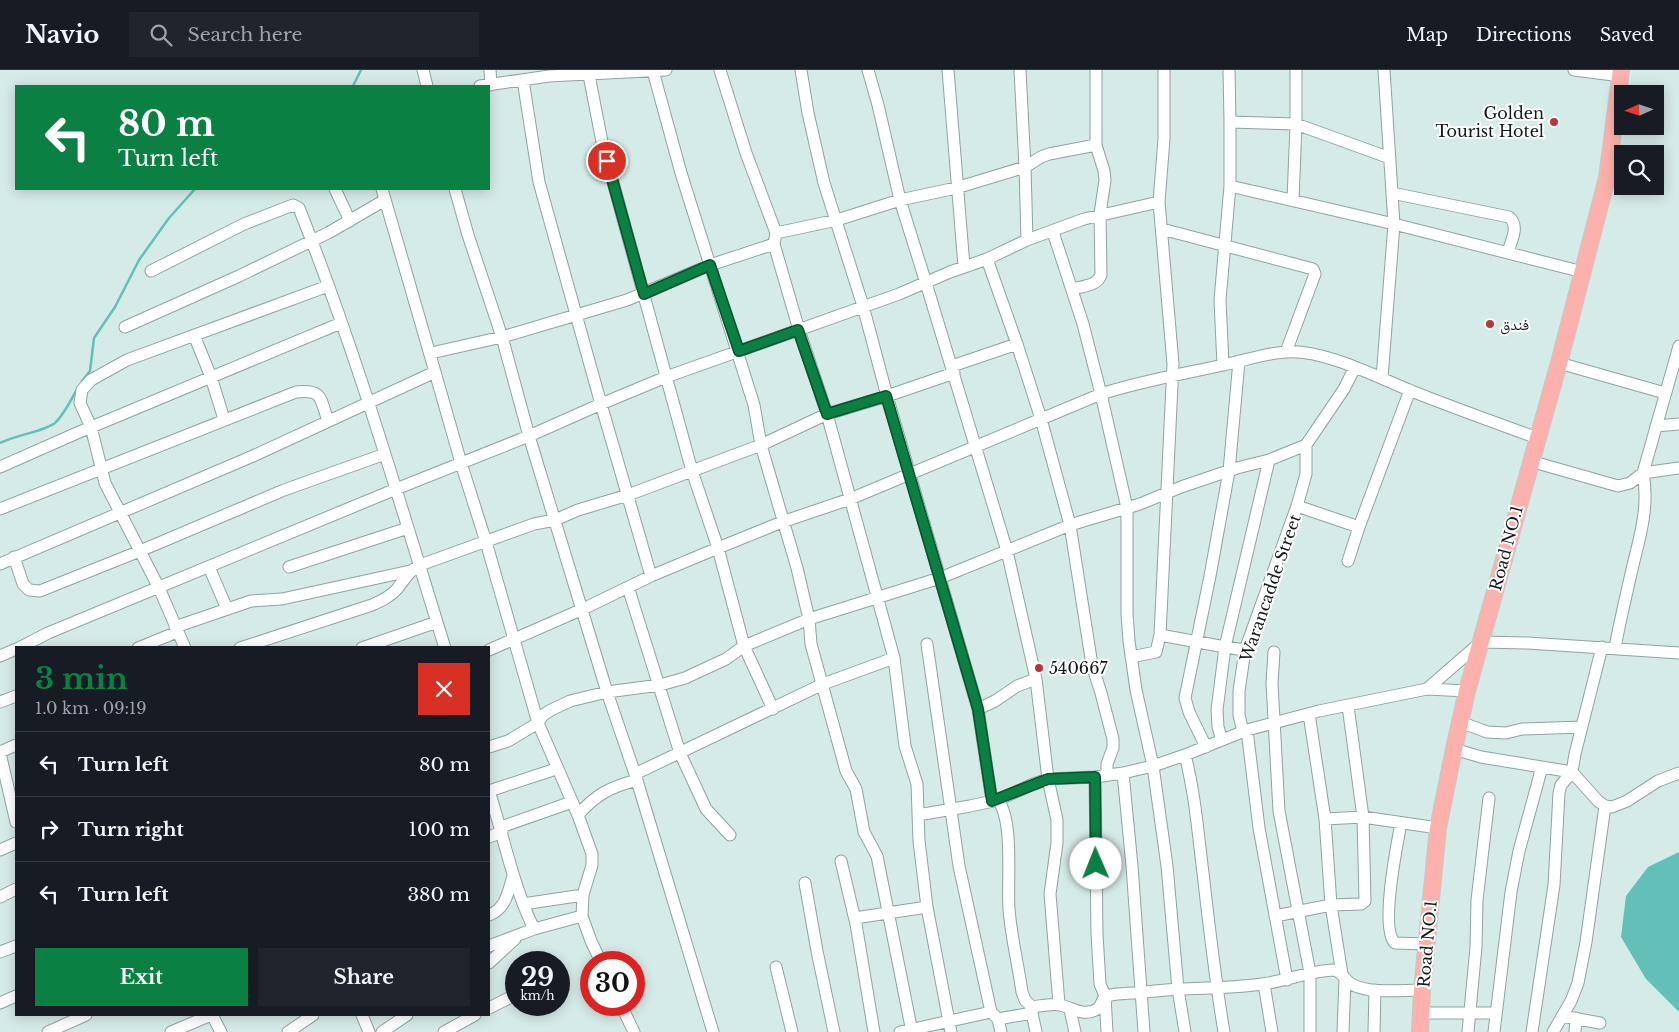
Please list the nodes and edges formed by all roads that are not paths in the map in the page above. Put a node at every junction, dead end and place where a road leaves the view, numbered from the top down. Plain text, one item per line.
1 (423, 70) edge
2 (490, 70) edge
3 (666, 70) edge
4 (720, 70) edge
5 (801, 70) edge
6 (868, 70) edge
7 (948, 70) edge
8 (1020, 70) edge
9 (1096, 70) edge
10 (1164, 70) edge
11 (1230, 70) edge
12 (1296, 70) edge
13 (1384, 70) edge
14 (1574, 70) edge
15 (653, 71) edge
16 (588, 72) edge
17 (548, 73) edge
18 (1621, 73) edge
19 (523, 80) junction
20 (427, 85) edge
21 (486, 85) edge
22 (1230, 122) junction
23 (1296, 124) junction
24 (1096, 145) junction
25 (1390, 158) junction
26 (1026, 167) junction
27 (1230, 186) junction
28 (956, 188) junction
29 (335, 190) edge
30 (455, 190) edge
31 (1392, 193) junction
32 (384, 194) edge
33 (900, 200) junction
34 (1293, 200) junction
35 (1159, 202) junction
36 (1100, 214) junction
37 (350, 220) junction
38 (837, 220) junction
39 (1394, 224) junction
40 (1162, 229) junction
41 (1052, 232) junction
42 (775, 239) junction
43 (312, 240) junction
44 (1027, 240) junction
45 (1224, 246) junction
46 (1508, 252) junction
47 (987, 259) junction
48 (710, 265) junction
49 (964, 266) junction
50 (151, 271) dead end
51 (1584, 272) junction
52 (926, 283) junction
53 (328, 286) junction
54 (1072, 289) junction
55 (644, 294) junction
56 (863, 306) junction
57 (576, 316) junction
58 (341, 322) junction
59 (125, 326) dead end
60 (798, 330) junction
61 (194, 335) junction
62 (502, 337) junction
63 (1017, 344) junction
64 (1679, 346) edge
65 (739, 351) junction
66 (1286, 352) junction
67 (431, 353) junction
68 (1239, 361) junction
69 (1559, 363) junction
70 (1223, 365) junction
71 (1355, 368) junction
72 (953, 370) junction
73 (436, 372) junction
74 (1172, 375) junction
75 (211, 377) junction
76 (666, 377) junction
77 (1382, 378) junction
78 (1674, 381) edge
79 (1410, 390) junction
80 (1665, 393) junction
81 (1101, 394) junction
82 (886, 396) junction
83 (368, 403) junction
84 (601, 404) junction
85 (827, 414) junction
86 (1041, 419) junction
87 (224, 420) junction
88 (328, 421) junction
89 (1679, 424) edge
90 (1656, 426) junction
91 (91, 427) junction
92 (529, 436) junction
93 (1537, 438) junction
94 (761, 445) junction
95 (1306, 445) junction
96 (976, 446) junction
97 (385, 454) junction
98 (1269, 460) junction
99 (1530, 461) junction
100 (461, 463) junction
101 (0, 467) edge
102 (1679, 468) edge
103 (101, 469) junction
104 (692, 470) junction
105 (1229, 471) junction
106 (1643, 473) junction
107 (909, 474) junction
108 (396, 489) junction
109 (1166, 493) junction
110 (628, 495) junction
111 (850, 499) junction
112 (1297, 506) junction
113 (1127, 508) junction
114 (0, 509) edge
115 (120, 512) junction
116 (555, 520) junction
117 (782, 522) junction
118 (1070, 525) junction
119 (1359, 527) junction
120 (408, 528) junction
121 (486, 542) junction
122 (718, 548) junction
123 (140, 551) junction
124 (1006, 552) junction
125 (14, 558) junction
126 (1348, 560) dead end
127 (0, 564) edge
128 (289, 567) dead end
129 (209, 568) junction
130 (415, 568) junction
131 (651, 576) junction
132 (940, 578) junction
133 (159, 588) junction
134 (628, 588) junction
135 (878, 598) junction
136 (227, 609) junction
137 (583, 609) junction
138 (809, 618) junction
139 (437, 622) junction
140 (176, 630) junction
141 (1160, 635) junction
142 (513, 639) junction
143 (1196, 642) junction
144 (1480, 642) junction
145 (927, 644) dead end
146 (22, 646) edge
147 (142, 646) edge
148 (183, 646) edge
149 (246, 646) edge
150 (368, 646) edge
151 (444, 646) edge
152 (744, 646) junction
153 (1225, 647) junction
154 (1602, 647) junction
155 (1615, 648) junction
156 (15, 649) edge
157 (490, 650) edge
158 (1245, 650) junction
159 (1274, 652) dead end
160 (1679, 653) edge
161 (0, 656) edge
162 (1132, 657) junction
163 (894, 658) junction
164 (1036, 679) junction
165 (822, 684) junction
166 (660, 685) junction
167 (1427, 689) junction
168 (1467, 691) junction
169 (607, 692) junction
170 (15, 696) edge
171 (0, 702) edge
172 (1348, 706) junction
173 (773, 709) junction
174 (978, 709) junction
175 (1309, 714) junction
176 (1275, 722) junction
177 (1460, 722) junction
178 (538, 723) junction
179 (1582, 727) junction
180 (1245, 731) junction
181 (1222, 740) junction
182 (15, 746) edge
183 (490, 747) edge
184 (1206, 747) junction
185 (1454, 749) junction
186 (0, 753) edge
187 (680, 753) junction
188 (1185, 755) junction
189 (1153, 766) junction
190 (1542, 767) junction
191 (556, 769) junction
192 (1572, 772) junction
193 (1679, 773) edge
194 (1123, 774) junction
195 (1107, 775) junction
196 (636, 777) junction
197 (1095, 777) junction
198 (1048, 779) junction
199 (490, 791) edge
200 (490, 794) edge
201 (9, 795) edge
202 (1489, 798) dead end
203 (995, 800) junction
204 (572, 802) junction
205 (1605, 806) junction
206 (950, 810) junction
207 (578, 815) junction
208 (918, 815) junction
209 (1363, 817) junction
210 (15, 818) edge
211 (1325, 819) junction
212 (1401, 823) junction
213 (1438, 828) junction
214 (501, 829) junction
215 (730, 835) dead end
216 (490, 836) edge
217 (15, 843) edge
218 (0, 850) edge
219 (841, 861) dead end
220 (513, 876) junction
221 (805, 882) dead end
222 (15, 889) edge
223 (583, 894) junction
224 (0, 896) edge
225 (523, 904) junction
226 (1331, 905) junction
227 (927, 907) junction
228 (1298, 912) junction
229 (888, 913) junction
230 (490, 915) edge
231 (582, 916) junction
232 (1276, 916) junction
233 (855, 920) junction
234 (534, 930) junction
235 (519, 936) junction
236 (1426, 944) junction
237 (15, 946) edge
238 (490, 946) edge
239 (596, 951) edge
240 (0, 952) edge
241 (490, 962) edge
242 (776, 967) dead end
243 (1310, 973) junction
244 (1343, 977) junction
245 (1286, 980) junction
246 (1264, 984) junction
247 (1216, 988) junction
248 (1178, 989) junction
249 (1375, 990) junction
250 (1422, 990) junction
251 (1142, 993) junction
252 (15, 996) edge
253 (1105, 996) junction
254 (505, 1000) edge
255 (0, 1003) edge
256 (1065, 1007) junction
257 (490, 1008) edge
258 (1032, 1010) junction
259 (1469, 1012) junction
260 (1496, 1012) junction
261 (1421, 1013) junction
262 (57, 1016) edge
263 (84, 1016) edge
264 (210, 1016) edge
265 (213, 1016) edge
266 (312, 1016) edge
267 (406, 1016) edge
268 (473, 1016) edge
269 (626, 1016) edge
270 (994, 1016) junction
271 (1562, 1016) junction
272 (1576, 1018) junction
273 (1600, 1023) dead end
274 (949, 1026) edge
275 (60, 1029) edge
276 (908, 1031) edge
277 (48, 1032) edge
278 (171, 1032) edge
279 (221, 1032) edge
280 (288, 1032) edge
281 (382, 1032) edge
282 (444, 1032) edge
283 (634, 1032) edge
284 (713, 1032) edge
285 (792, 1032) edge
286 (834, 1032) edge
287 (874, 1032) edge
288 (1001, 1032) edge
289 (1036, 1032) edge
290 (1075, 1032) edge
291 (1107, 1032) edge
292 (1144, 1032) edge
293 (1185, 1032) edge
294 (1224, 1032) edge
295 (1272, 1032) edge
296 (1310, 1032) edge
297 (1343, 1032) edge
298 (1374, 1032) edge
299 (1420, 1032) edge
300 (1468, 1032) edge
301 (1494, 1032) edge
302 (1532, 1032) edge
303 (1553, 1032) edge
304 (1575, 1032) edge

1 - 20 street
2 - 21 street
3 - 15 street
4 - 42 street
5 - 38 street
6 - 33 street
7 - 28 street
8 - 26 street
9 - 24 street
10 - 35 street
11 - 22 street
12 - 23 street
13 - 25 street
14 - 18 street
15 - 16 street
15 - 48 street
16 - 17 street
16 - 55 street
17 - 19 street
18 - 51 highway, Road NO.1
19 - 21 street
19 - 57 street
22 - 23 street
22 - 27 street
23 - 25 street
23 - 34 street
24 - 26 street
24 - 36 street
25 - 31 street
26 - 28 street
26 - 44 street
27 - 34 street
27 - 45 street
28 - 33 street
28 - 49 street
29 - 37 street
30 - 62 street
31 - 39 street
31 - 46 street
32 - 37 street
32 - 67 street
33 - 38 street
33 - 52 street
34 - 39 street
35 - 36 street
35 - 40 street
36 - 41 street
36 - 54 street
37 - 43 street
38 - 42 street
38 - 56 street
39 - 46 street
39 - 77 street
40 - 45 street
40 - 74 street
41 - 44 street
41 - 54 street
42 - 48 street
42 - 60 street
43 - 50 street
43 - 53 street
43 - 59 street
44 - 47 street
45 - 66 street
45 - 70 street
46 - 51 street
47 - 49 street
47 - 63 street
48 - 55 street
48 - 65 street
49 - 52 street
51 - 69 highway, Road NO.1
52 - 56 street
52 - 72 street
53 - 58 street
53 - 61 street
54 - 81 street
55 - 57 street
55 - 76 street
56 - 60 street
56 - 82 street
57 - 62 street
57 - 84 street
58 - 75 street
58 - 83 street
60 - 65 street
60 - 85 street
61 - 75 street
61 - 91 street
62 - 67 street
62 - 92 street
63 - 72 street
63 - 86 street
64 - 78 street
65 - 76 street
65 - 94 street
66 - 68 street
66 - 71 street
67 - 73 street
68 - 70 street
68 - 105 street
69 - 80 street
69 - 93 highway, Road NO.1
70 - 74 street
71 - 77 street
71 - 95 street
72 - 82 street
72 - 96 street
73 - 83 street
73 - 100 street
74 - 81 street
74 - 109 street
75 - 87 street
75 - 91 street
76 - 84 street
76 - 104 street
77 - 79 street
78 - 80 street
79 - 93 street
79 - 119 street
80 - 90 street
81 - 86 street
81 - 113 street
82 - 85 street
82 - 107 street
83 - 88 street
83 - 97 street
84 - 92 street
84 - 110 street
85 - 94 street
85 - 111 street
86 - 96 street
86 - 118 street
87 - 88 street
87 - 103 street
88 - 115 street
89 - 90 street
90 - 106 street
91 - 101 street
91 - 103 street
92 - 100 street
92 - 116 street
93 - 99 highway, Road NO.1
94 - 104 street
94 - 117 street
95 - 98 street
95 - 112 street, Warancadde Street
96 - 107 street
96 - 124 street
97 - 108 street
97 - 123 street
98 - 105 street
98 - 153 street
99 - 106 street
99 - 144 highway, Road NO.1
100 - 108 street
100 - 121 street
102 - 106 street
103 - 114 street
103 - 115 street
104 - 110 street
104 - 122 street
105 - 109 street
105 - 143 street
106 - 155 street
107 - 111 street
107 - 132 street
108 - 120 street
108 - 129 street
109 - 113 street
109 - 141 street
110 - 116 street
110 - 131 street
111 - 117 street
111 - 135 street
112 - 119 street
112 - 158 street, Warancadde Street
113 - 118 street
113 - 162 street
115 - 123 street
115 - 125 street
116 - 121 street
116 - 137 street
117 - 122 street
117 - 138 street
118 - 124 street
118 - 195 street
119 - 126 street
120 - 128 street
120 - 130 street
121 - 130 street
121 - 142 street
122 - 131 street
122 - 152 street
123 - 125 street
123 - 133 street
124 - 132 street
124 - 164 street
125 - 127 street
129 - 133 street
129 - 136 street
130 - 136 street
130 - 139 street
130 - 149 street
131 - 134 street
132 - 135 street
132 - 174 street
133 - 140 street
133 - 146 street
134 - 137 street
134 - 166 street
135 - 138 street
135 - 163 street
136 - 140 street
137 - 142 street
137 - 169 street
138 - 152 street
138 - 165 street
139 - 150 street
139 - 151 street
140 - 147 street
140 - 148 street
141 - 143 street
141 - 162 street
142 - 157 street
142 - 178 street
143 - 153 street
143 - 184 street
144 - 154 street
144 - 167 street
144 - 168 highway, Road NO.1
145 - 206 street
152 - 166 street
152 - 173 street
153 - 158 street
153 - 181 street
154 - 155 street
154 - 179 street
155 - 160 street
156 - 161 street
158 - 180 street, Warancadde Street
159 - 176 street
162 - 189 street
163 - 165 street
163 - 208 street
164 - 174 street
164 - 198 street
165 - 173 street
165 - 229 street
166 - 169 street
166 - 187 street
167 - 168 street
167 - 172 street
168 - 177 highway, Road NO.1
169 - 178 street
169 - 196 street
170 - 171 street
172 - 175 street
172 - 209 street
173 - 187 street
174 - 203 street
175 - 176 street
175 - 211 street
176 - 180 street
176 - 228 street
177 - 179 street
177 - 185 highway, Road NO.1
178 - 183 street
178 - 191 street
179 - 192 street
180 - 181 street
180 - 232 street, Warancadde Street
181 - 184 street
182 - 186 street
184 - 188 street
185 - 190 street
185 - 213 highway, Road NO.1
186 - 201 street
187 - 196 street
187 - 215 street
188 - 189 street
188 - 247 street
189 - 194 street
189 - 248 street
190 - 192 street
190 - 260 street
191 - 199 street
191 - 204 street
192 - 205 street
192 - 302 street
193 - 205 street
194 - 195 street
194 - 251 street
195 - 197 street
196 - 207 street
196 - 284 street
197 - 198 street
197 - 253 street
198 - 203 street
198 - 256 street
200 - 214 street
201 - 210 street
202 - 259 street
203 - 206 street
203 - 258 street
204 - 207 street
204 - 214 street
205 - 271 street
206 - 208 street
206 - 270 street
207 - 223 street
208 - 227 street
209 - 211 street
209 - 212 street
209 - 226 street
211 - 226 street
212 - 213 street
212 - 236 street
213 - 236 highway, Road NO.1
214 - 216 street
214 - 220 street
217 - 218 street
219 - 233 street
220 - 225 street
220 - 230 street
221 - 286 street
222 - 224 street
223 - 225 street
223 - 231 street
225 - 234 street
226 - 228 street
226 - 244 street
227 - 229 street
227 - 274 street
228 - 232 street
228 - 243 street
229 - 233 street
229 - 276 street
231 - 234 street
231 - 239 street
232 - 245 street, Warancadde Street
233 - 287 street
234 - 235 street
235 - 238 street
235 - 241 street
236 - 250 highway, Road NO.1
237 - 240 street
242 - 285 street
243 - 244 street
243 - 245 street
243 - 296 street
244 - 249 street
244 - 297 street
245 - 246 street
246 - 247 street
246 - 295 street
247 - 248 street
247 - 294 street
248 - 251 street
248 - 293 street
249 - 250 street
249 - 298 street
250 - 261 highway, Road NO.1
251 - 253 street
251 - 292 street
252 - 255 street
253 - 256 street
253 - 291 street
254 - 257 street
256 - 258 street
256 - 290 street
258 - 270 street
258 - 289 street
259 - 260 street
259 - 261 street
259 - 300 street
260 - 301 street
261 - 299 highway, Road NO.1
262 - 275 street
263 - 275 street
264 - 278 street
265 - 279 street
266 - 280 street
267 - 281 street
268 - 282 street
269 - 283 street
270 - 274 street
270 - 288 street
271 - 272 street
271 - 303 street
272 - 273 street
272 - 304 street
274 - 276 street
275 - 277 street

